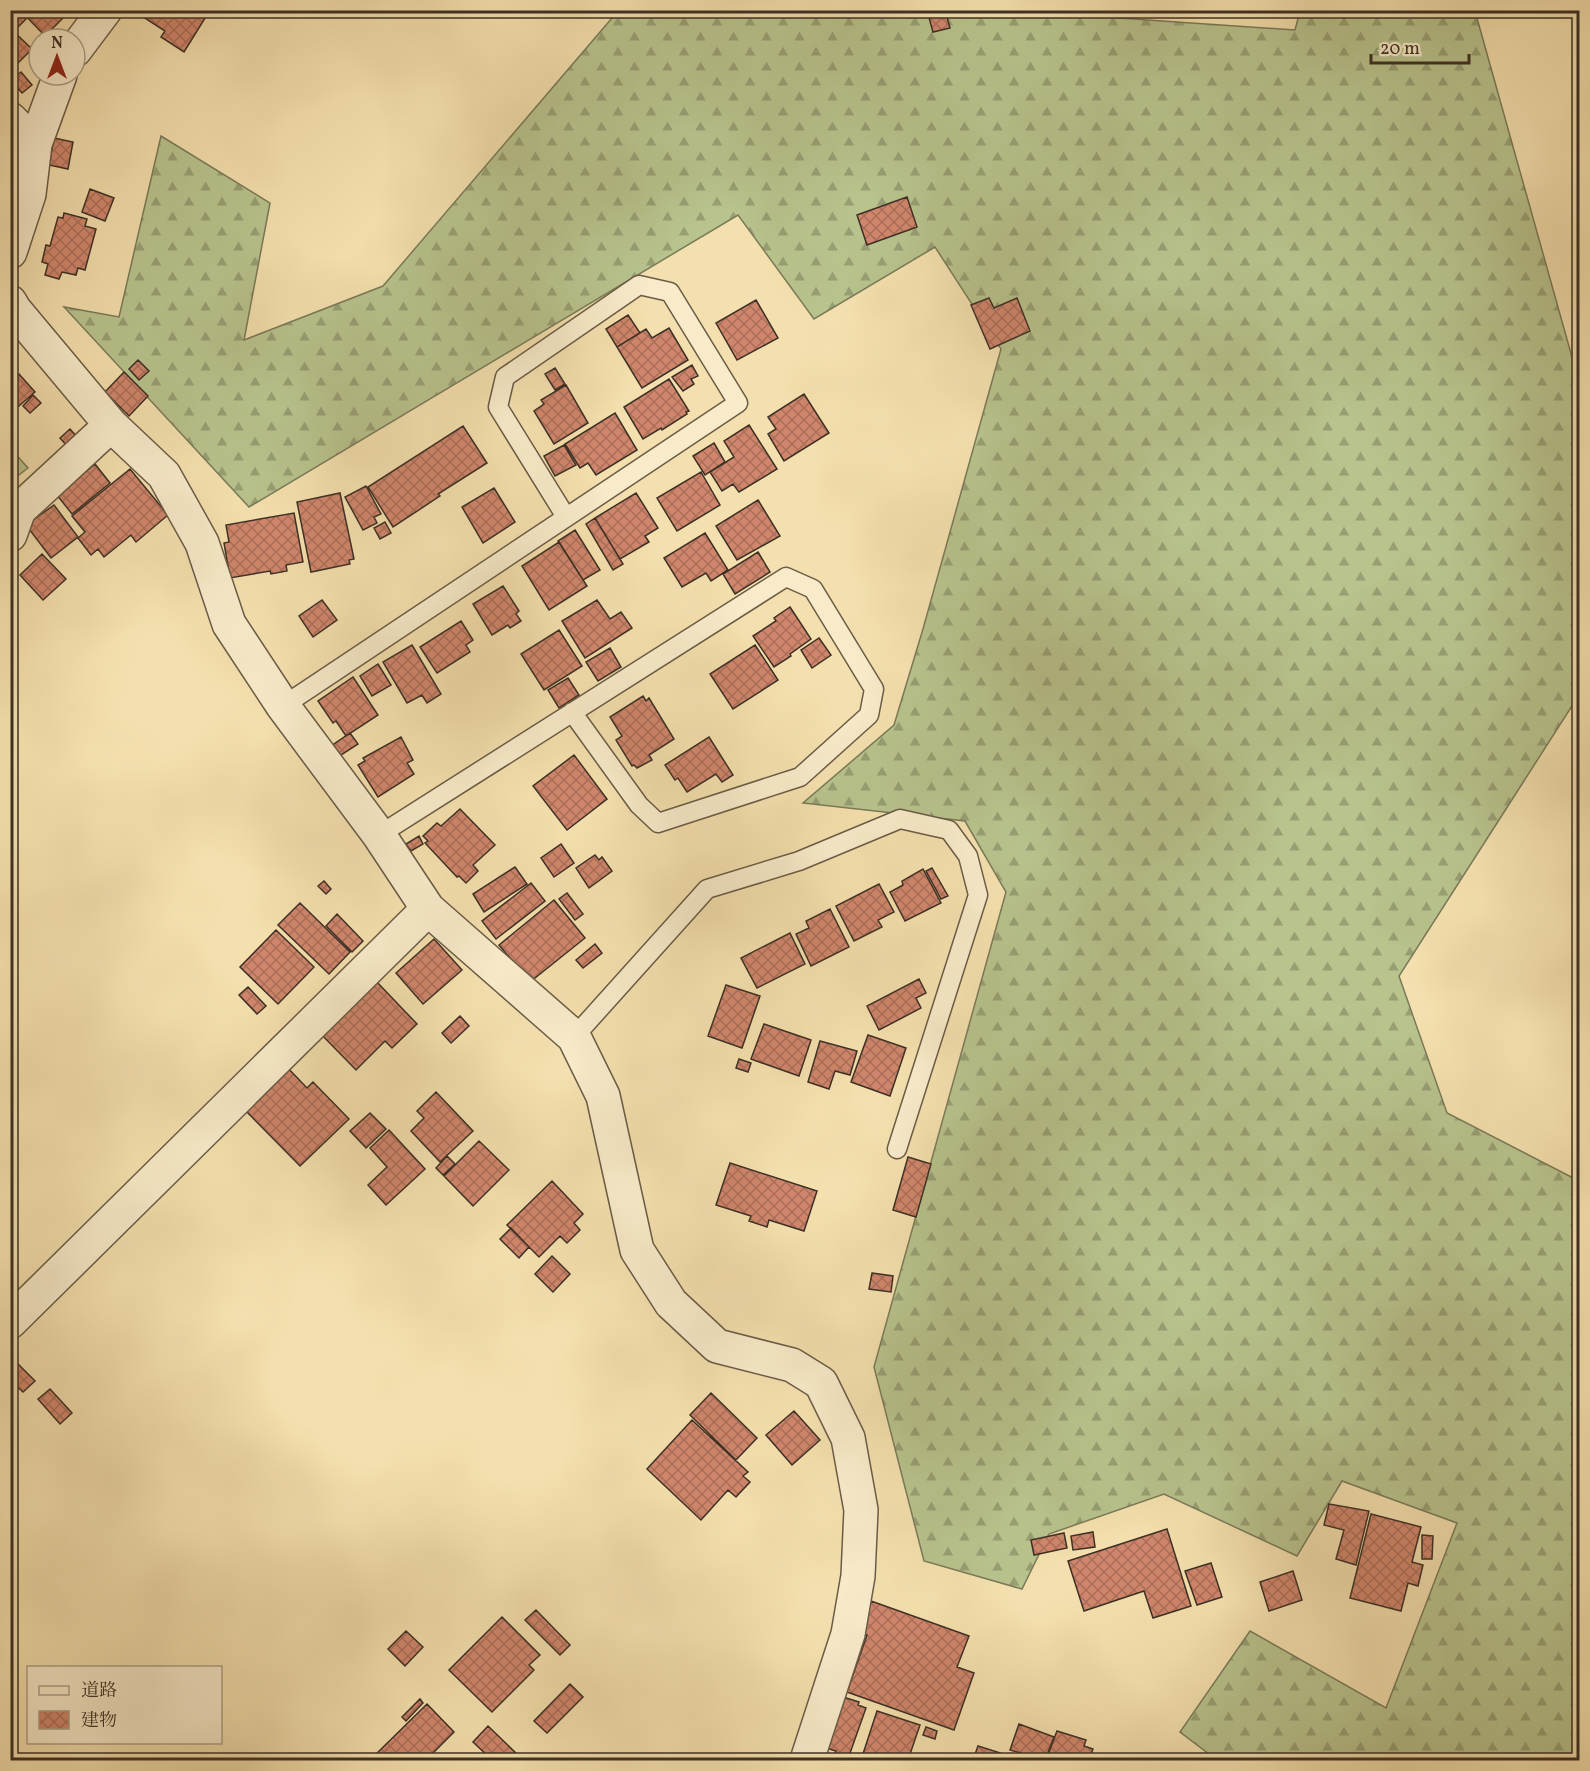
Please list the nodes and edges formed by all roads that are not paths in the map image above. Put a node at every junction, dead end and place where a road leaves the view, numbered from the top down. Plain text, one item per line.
1 (105, 10) edge
2 (87, 34) edge
3 (56, 87) edge
4 (10, 119) edge
5 (35, 144) junction
6 (10, 252) edge
7 (10, 302) edge
8 (111, 425) junction
9 (566, 517) junction
10 (10, 536) edge
11 (283, 706) junction
12 (572, 712) junction
13 (379, 835) junction
14 (429, 909) junction
15 (574, 1037) junction
16 (897, 1149) dead end
17 (10, 1322) edge
18 (807, 1761) edge

1 - 2 street
3 - 5 street
4 - 5 street
5 - 6 street
7 - 8 street
8 - 10 street
8 - 11 street
9 - 9 lane
9 - 11 lane
11 - 13 street
12 - 12 lane
12 - 13 lane
13 - 14 street
14 - 15 street
14 - 17 street
15 - 16 lane
15 - 18 street

